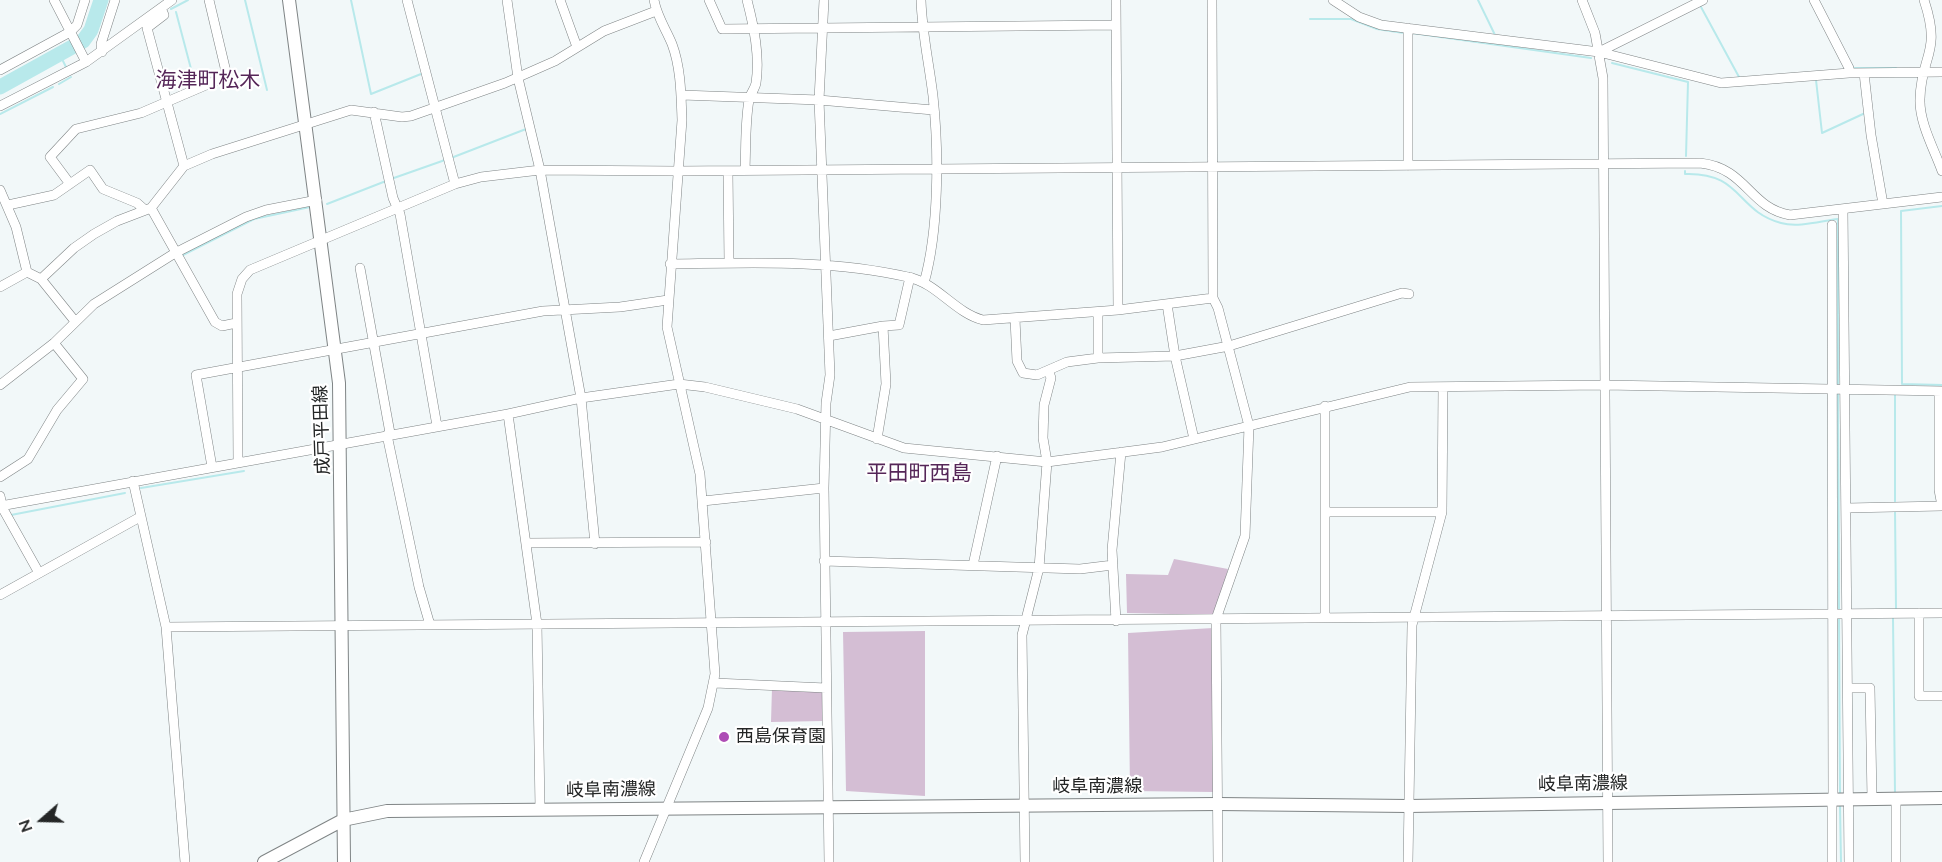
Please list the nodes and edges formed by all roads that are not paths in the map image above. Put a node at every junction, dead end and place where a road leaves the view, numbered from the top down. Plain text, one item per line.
1 (54, 0) edge
2 (85, 0) edge
3 (115, 0) edge
4 (172, 0) edge
5 (209, 0) edge
6 (289, 0) edge
7 (408, 0) edge
8 (507, 0) edge
9 (560, 0) edge
10 (654, 0) edge
11 (709, 0) edge
12 (747, 0) edge
13 (824, 0) edge
14 (921, 0) edge
15 (1116, 0) edge
16 (1212, 0) edge
17 (1333, 0) edge
18 (1582, 0) edge
19 (1703, 0) edge
20 (1814, 0) edge
21 (1924, 0) edge
22 (161, 8) junction
23 (656, 10) junction
24 (1116, 25) junction
25 (824, 28) junction
26 (922, 28) junction
27 (1407, 28) junction
28 (754, 29) junction
29 (71, 34) junction
30 (577, 47) junction
31 (102, 52) junction
32 (1599, 52) junction
33 (85, 60) junction
34 (0, 70) edge
35 (1927, 72) junction
36 (1942, 72) edge
37 (1849, 73) junction
38 (1864, 73) junction
39 (518, 78) junction
40 (681, 95) junction
41 (750, 98) junction
42 (819, 100) junction
43 (165, 103) junction
44 (0, 106) edge
45 (434, 108) junction
46 (933, 110) junction
47 (374, 112) junction
48 (306, 123) junction
49 (1603, 164) junction
50 (1408, 165) junction
51 (184, 166) junction
52 (1117, 167) junction
53 (1213, 167) junction
54 (935, 169) junction
55 (540, 170) junction
56 (745, 170) junction
57 (822, 170) junction
58 (677, 171) junction
59 (728, 171) junction
60 (1942, 171) edge
61 (70, 184) junction
62 (455, 184) junction
63 (0, 190) edge
64 (1942, 196) edge
65 (317, 200) junction
66 (1883, 204) junction
67 (5, 206) edge
68 (398, 208) junction
69 (148, 209) junction
70 (1844, 209) junction
71 (1832, 225) dead end
72 (322, 237) junction
73 (1838, 243) junction
74 (175, 253) junction
75 (729, 263) junction
76 (670, 264) junction
77 (826, 264) junction
78 (360, 268) dead end
79 (27, 272) junction
80 (910, 277) junction
81 (41, 279) junction
82 (924, 283) junction
83 (0, 287) edge
84 (1409, 294) dead end
85 (1213, 298) junction
86 (668, 300) junction
87 (1167, 304) junction
88 (563, 310) junction
89 (1118, 310) junction
90 (1098, 312) junction
91 (1015, 319) junction
92 (74, 320) junction
93 (236, 323) junction
94 (883, 326) junction
95 (422, 334) junction
96 (829, 336) junction
97 (374, 342) junction
98 (54, 343) junction
99 (1229, 346) junction
100 (336, 349) junction
101 (1175, 356) junction
102 (1098, 358) junction
103 (238, 366) junction
104 (1049, 372) junction
105 (679, 384) junction
106 (0, 385) edge
107 (1604, 385) junction
108 (1443, 387) junction
109 (1838, 389) junction
110 (1940, 391) edge
111 (581, 398) junction
112 (1325, 406) junction
113 (508, 414) junction
114 (825, 417) junction
115 (437, 426) junction
116 (1249, 426) junction
117 (389, 434) junction
118 (1194, 439) junction
119 (877, 440) junction
120 (342, 444) junction
121 (1121, 452) junction
122 (997, 456) junction
123 (1047, 462) junction
124 (238, 463) junction
125 (212, 467) junction
126 (0, 477) edge
127 (133, 481) junction
128 (824, 488) junction
129 (703, 501) junction
130 (1, 502) edge
131 (1942, 506) edge
132 (1847, 508) junction
133 (1326, 512) junction
134 (1442, 512) junction
135 (140, 517) junction
136 (706, 542) junction
137 (526, 543) junction
138 (595, 544) junction
139 (824, 561) junction
140 (973, 565) junction
141 (1113, 565) junction
142 (1039, 568) junction
143 (39, 573) junction
144 (0, 595) edge
145 (1919, 613) junction
146 (1942, 613) edge
147 (1840, 614) junction
148 (1606, 616) junction
149 (1413, 617) junction
150 (1325, 618) junction
151 (1216, 620) junction
152 (1024, 621) junction
153 (1116, 621) junction
154 (712, 622) junction
155 (826, 622) junction
156 (343, 624) junction
157 (537, 624) junction
158 (430, 625) junction
159 (166, 627) junction
160 (715, 683) junction
161 (826, 688) junction
162 (1848, 688) junction
163 (1942, 696) edge
164 (1942, 798) edge
165 (1838, 799) junction
166 (1872, 799) junction
167 (1896, 799) junction
168 (1608, 802) junction
169 (1218, 804) junction
170 (1025, 806) junction
171 (1408, 806) junction
172 (667, 808) junction
173 (828, 808) junction
174 (540, 809) junction
175 (343, 819) junction
176 (185, 862) edge
177 (264, 862) edge
178 (344, 862) edge
179 (644, 862) edge
180 (829, 862) edge
181 (1025, 862) edge
182 (1218, 862) edge
183 (1408, 862) edge
184 (1608, 862) edge
185 (1832, 862) edge
186 (1849, 862) edge
187 (1896, 862) edge

1 - 29 street
2 - 29 street
3 - 31 street
4 - 22 street
5 - 43 street
6 - 48 main road, 成戸平田線
7 - 45 street
8 - 39 street
9 - 30 street
10 - 23 street
11 - 28 street
12 - 28 street
13 - 25 street
14 - 26 street
15 - 24 street
16 - 53 street
17 - 27 street
18 - 32 street
19 - 32 street
20 - 37 street
21 - 35 street
22 - 31 street
22 - 43 street
23 - 30 street
23 - 40 street
24 - 26 street
24 - 52 street
25 - 26 street
25 - 28 street
25 - 42 street
26 - 46 street
27 - 32 street
27 - 50 street
28 - 41 street
29 - 33 street
29 - 34 street
30 - 39 street
31 - 33 street
32 - 37 street
32 - 49 street
33 - 44 street
35 - 36 street
35 - 38 street
35 - 60 street
37 - 38 street
38 - 66 street
39 - 45 street
39 - 55 street
40 - 41 street
40 - 58 street
41 - 42 street
41 - 56 street
42 - 46 street
42 - 57 street
43 - 51 street
43 - 61 street
45 - 47 street
45 - 62 street
46 - 54 street
47 - 48 street
47 - 68 street
48 - 51 street
48 - 65 main road, 成戸平田線
49 - 50 street
49 - 70 street
49 - 107 street
50 - 53 street
51 - 69 street
52 - 53 street
52 - 54 street
52 - 89 street
53 - 85 street
54 - 57 street
54 - 82 street
55 - 58 street
55 - 62 street
55 - 88 street
56 - 57 street
56 - 59 street
57 - 77 street
58 - 59 street
58 - 76 street
59 - 75 street
61 - 67 street
61 - 69 street
62 - 68 street
63 - 67 street
64 - 66 street
65 - 72 main road, 成戸平田線
65 - 74 street
66 - 70 street
67 - 79 street
68 - 72 street
68 - 95 street
69 - 74 street
69 - 81 street
70 - 73 street
71 - 73 street
72 - 93 street
72 - 100 main road, 成戸平田線
73 - 109 street
73 - 109 street
74 - 92 street
74 - 93 street
75 - 76 street
75 - 77 street
76 - 86 street
77 - 80 street
77 - 96 street
78 - 97 street
79 - 81 street
79 - 83 street
80 - 82 street
80 - 94 street
81 - 92 street
82 - 91 street
84 - 99 street
85 - 87 street
85 - 99 street
86 - 88 street
86 - 105 street
87 - 89 street
87 - 101 street
88 - 95 street
88 - 111 street
89 - 90 street
90 - 91 street
90 - 102 street
91 - 104 street
92 - 98 street
93 - 103 street
94 - 96 street
94 - 119 street
95 - 97 street
95 - 115 street
96 - 114 street
97 - 100 street
97 - 117 street
98 - 106 street
98 - 126 street
99 - 101 street
99 - 116 street
100 - 103 street
100 - 120 main road, 成戸平田線
101 - 102 street
101 - 118 street
102 - 104 street
103 - 124 street
103 - 125 street
104 - 123 street
105 - 111 street
105 - 114 street
105 - 129 street
107 - 108 street
107 - 109 street
107 - 148 street
108 - 112 street
108 - 134 street
109 - 110 street
109 - 132 street
109 - 147 street
110 - 131 street
111 - 113 street
111 - 138 street
112 - 116 street
112 - 133 street
113 - 115 street
113 - 137 street
114 - 119 street
114 - 128 street
115 - 117 street
116 - 118 street
116 - 151 street
117 - 120 street
117 - 158 street
118 - 121 street
119 - 122 street
120 - 124 street
120 - 156 main road, 成戸平田線
121 - 123 street
121 - 141 street
122 - 123 street
122 - 140 street
123 - 142 street
124 - 125 street
125 - 127 street
127 - 130 street
127 - 135 street
128 - 129 street
128 - 139 street
129 - 136 street
130 - 143 street
131 - 132 street
132 - 147 street
133 - 134 street
133 - 150 street
134 - 149 street
135 - 143 street
135 - 159 street
136 - 138 street
136 - 154 street
137 - 138 street
137 - 157 street
139 - 140 street
139 - 155 street
140 - 142 street
141 - 142 street
141 - 153 street
142 - 152 street
143 - 144 street
145 - 146 street
145 - 147 street
145 - 163 street
147 - 148 street
147 - 162 street
147 - 165 street
148 - 149 street
148 - 168 street
149 - 150 street
149 - 171 street
150 - 151 street
151 - 153 street
151 - 169 street
152 - 153 street
152 - 155 street
152 - 170 street
154 - 155 street
154 - 157 street
154 - 160 street
155 - 161 street
156 - 158 street
156 - 159 street
156 - 175 main road, 成戸平田線
157 - 158 street
157 - 174 street
159 - 176 street
160 - 161 street
160 - 172 street
161 - 173 street
162 - 165 street
162 - 166 street
164 - 167 main road, 岐阜南濃線
165 - 166 main road, 岐阜南濃線
165 - 168 main road, 岐阜南濃線
165 - 185 street
165 - 186 street
166 - 167 main road, 岐阜南濃線
167 - 187 street
168 - 171 main road, 岐阜南濃線
168 - 184 street
169 - 170 main road, 岐阜南濃線
169 - 171 main road, 岐阜南濃線
169 - 182 street
170 - 173 main road, 岐阜南濃線
170 - 181 street
171 - 183 street
172 - 173 main road, 岐阜南濃線
172 - 174 main road, 岐阜南濃線
172 - 179 street
173 - 180 street
174 - 175 main road, 岐阜南濃線
175 - 177 main road, 岐阜南濃線
175 - 178 main road, 成戸平田線

